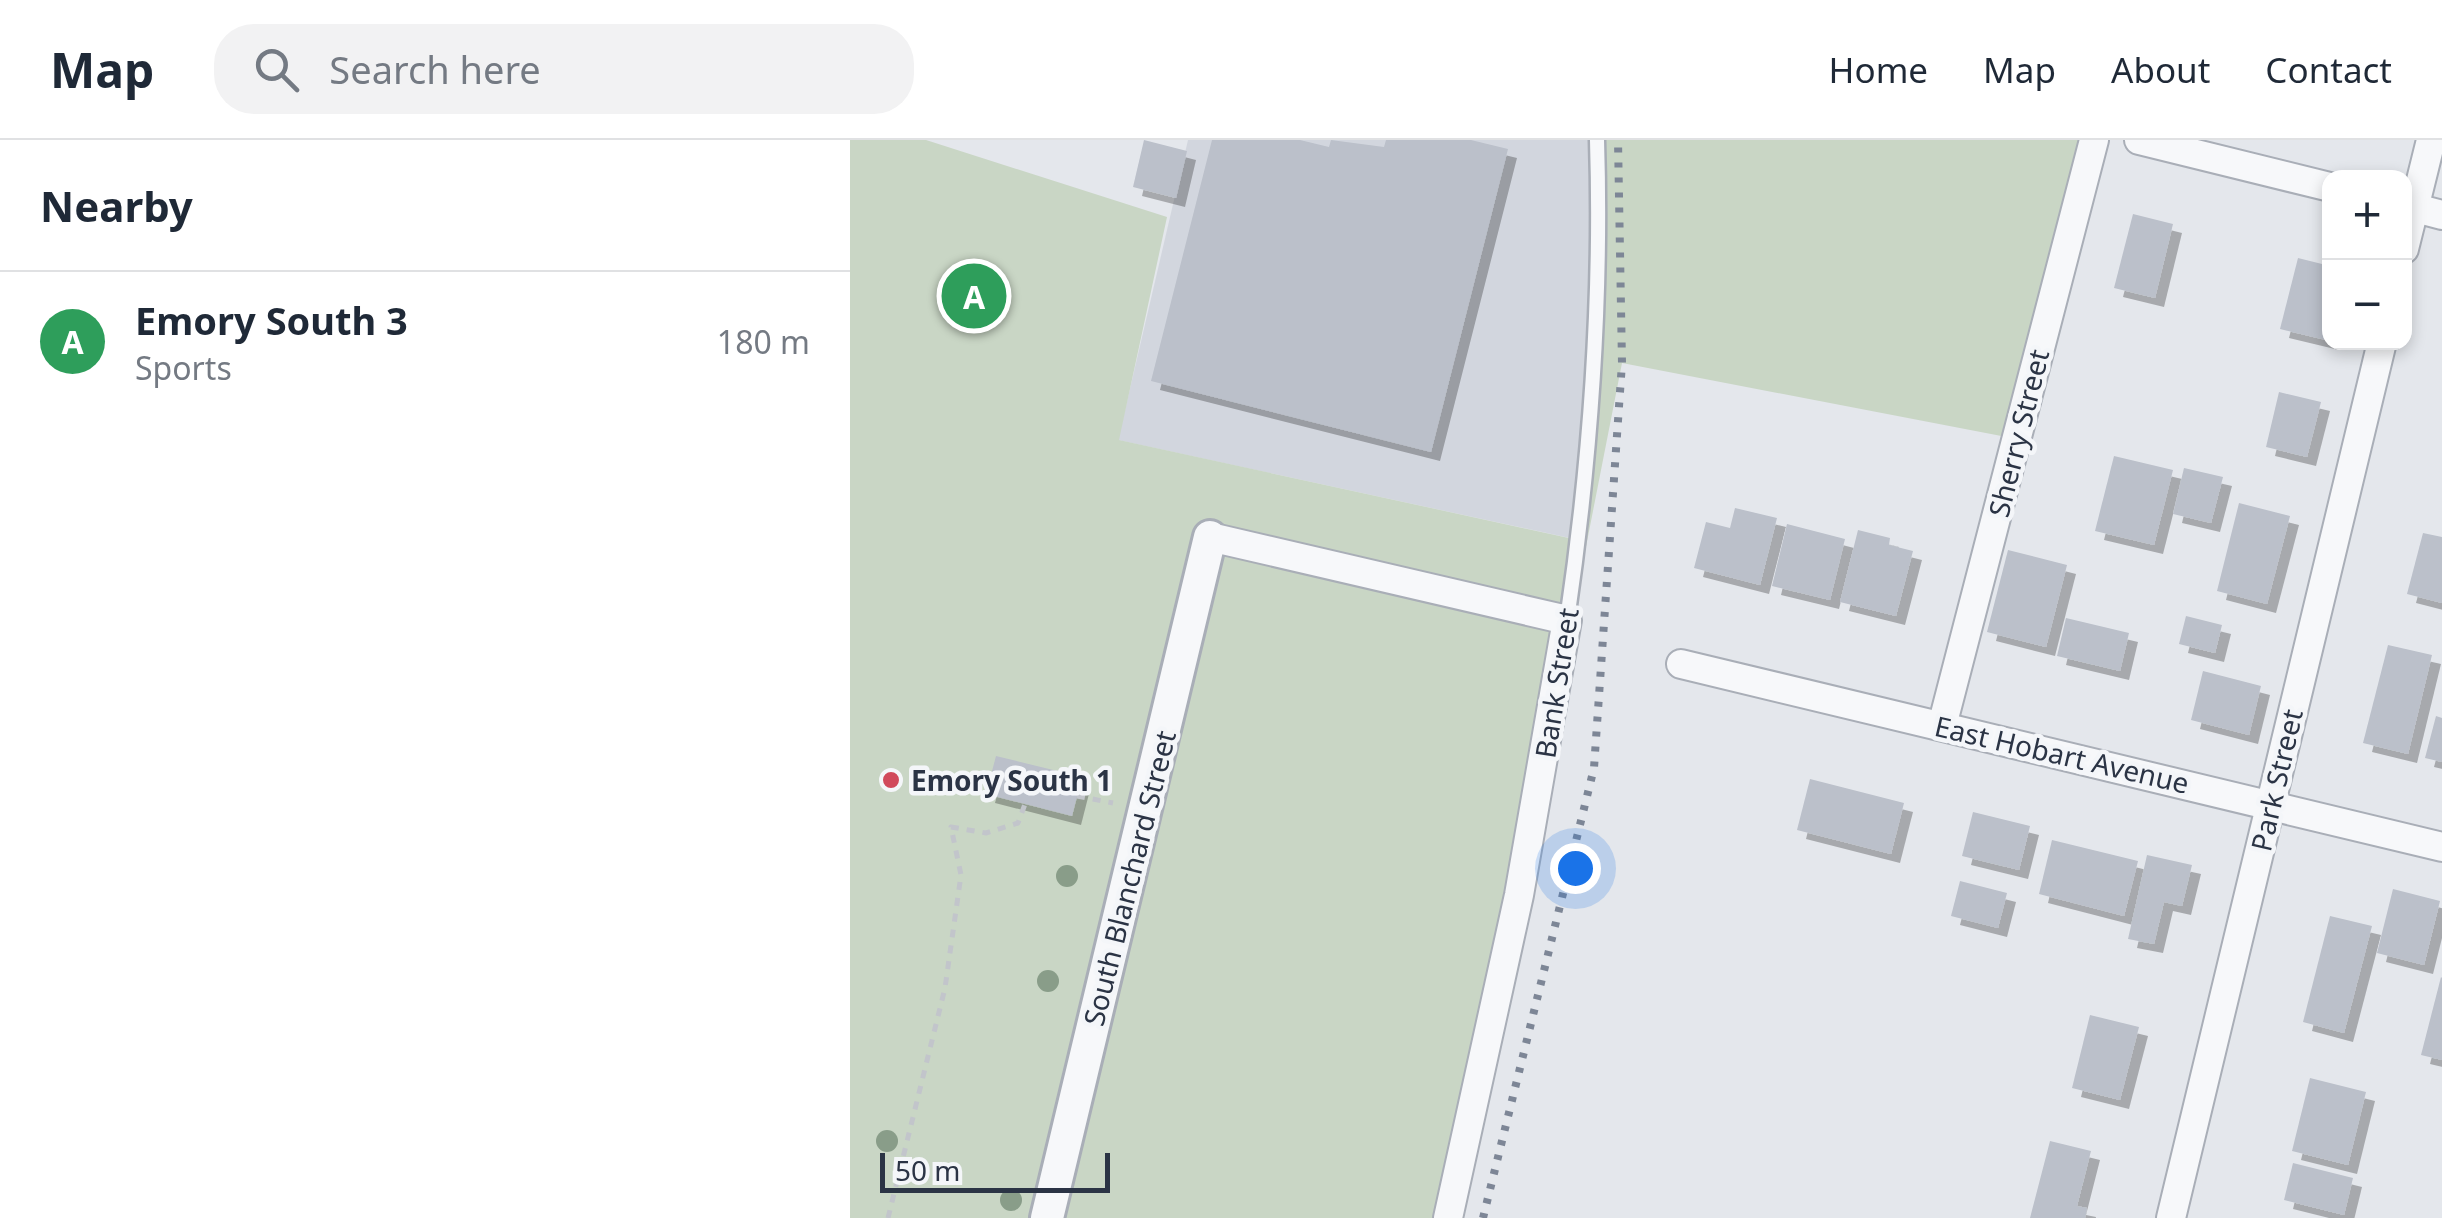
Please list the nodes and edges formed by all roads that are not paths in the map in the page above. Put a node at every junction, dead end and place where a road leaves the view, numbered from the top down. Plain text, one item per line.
1 (1597, 140) edge
2 (2094, 140) edge
3 (2139, 140) edge
4 (2431, 140) edge
5 (2322, 185) edge
6 (2420, 209) edge
7 (2380, 350) edge
8 (1210, 537) joint
9 (1567, 620) junction
10 (1680, 664) dead end
11 (1942, 726) junction
12 (2271, 804) junction
13 (2442, 847) edge
14 (1047, 1218) edge
15 (1448, 1218) edge
16 (2171, 1218) edge

1 - 9 lane, Bank Street
2 - 11 street, Sherry Street
3 - 5 street
4 - 6 street
7 - 12 street, Park Street
8 - 9 street
8 - 14 street, South Blanchard Street
9 - 15 street, Bank Street
10 - 11 street, East Hobart Avenue
11 - 12 street, East Hobart Avenue
12 - 13 street, East Hobart Avenue
12 - 16 street, Park Street

